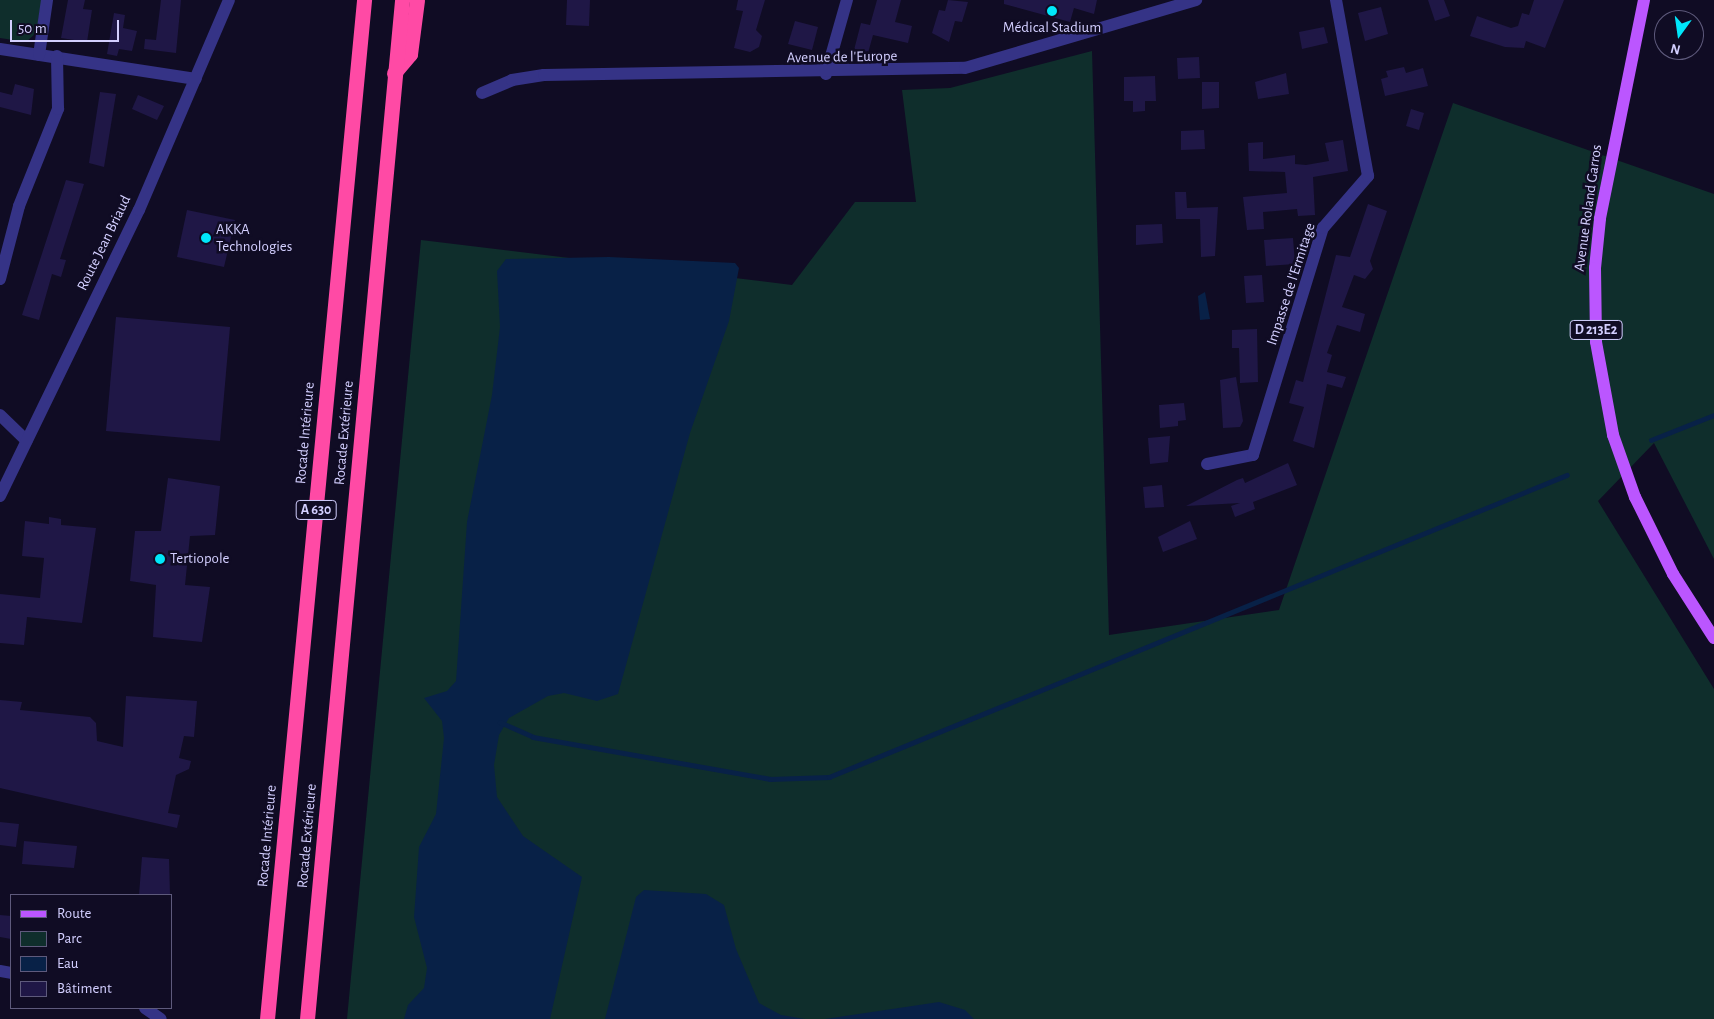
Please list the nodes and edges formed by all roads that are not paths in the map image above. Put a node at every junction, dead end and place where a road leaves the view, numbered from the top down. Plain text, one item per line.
1 (47, 0) edge
2 (229, 0) edge
3 (364, 0) edge
4 (402, 0) edge
5 (417, 0) edge
6 (847, 0) edge
7 (1196, 0) edge
8 (1336, 0) edge
9 (1644, 0) edge
10 (0, 49) edge
11 (39, 55) junction
12 (56, 56) junction
13 (394, 73) junction
14 (826, 74) junction
15 (196, 79) junction
16 (482, 93) dead end
17 (0, 279) edge
18 (0, 416) edge
19 (27, 442) junction
20 (1207, 464) dead end
21 (0, 496) edge
22 (1714, 638) edge
23 (146, 1009) edge
24 (161, 1019) edge
25 (267, 1019) edge
26 (307, 1019) edge

1 - 11 street
2 - 15 street, Route Jean Briaud
3 - 25 highway, Rocade Intérieure / A 630
4 - 13 highway, Rocade Extérieure / A 630
5 - 13 highway
6 - 14 street
7 - 14 street, Avenue de l'Europe
8 - 20 street, Impasse de l'Ermitage
9 - 22 main road, Avenue Roland Garros / D 213E2
10 - 11 street
11 - 12 street
12 - 15 street
12 - 17 street
13 - 26 highway, Rocade Extérieure / A 630
14 - 16 street, Avenue de l'Europe
15 - 19 street, Route Jean Briaud
18 - 19 street
19 - 21 street, Route Jean Briaud
23 - 24 street

